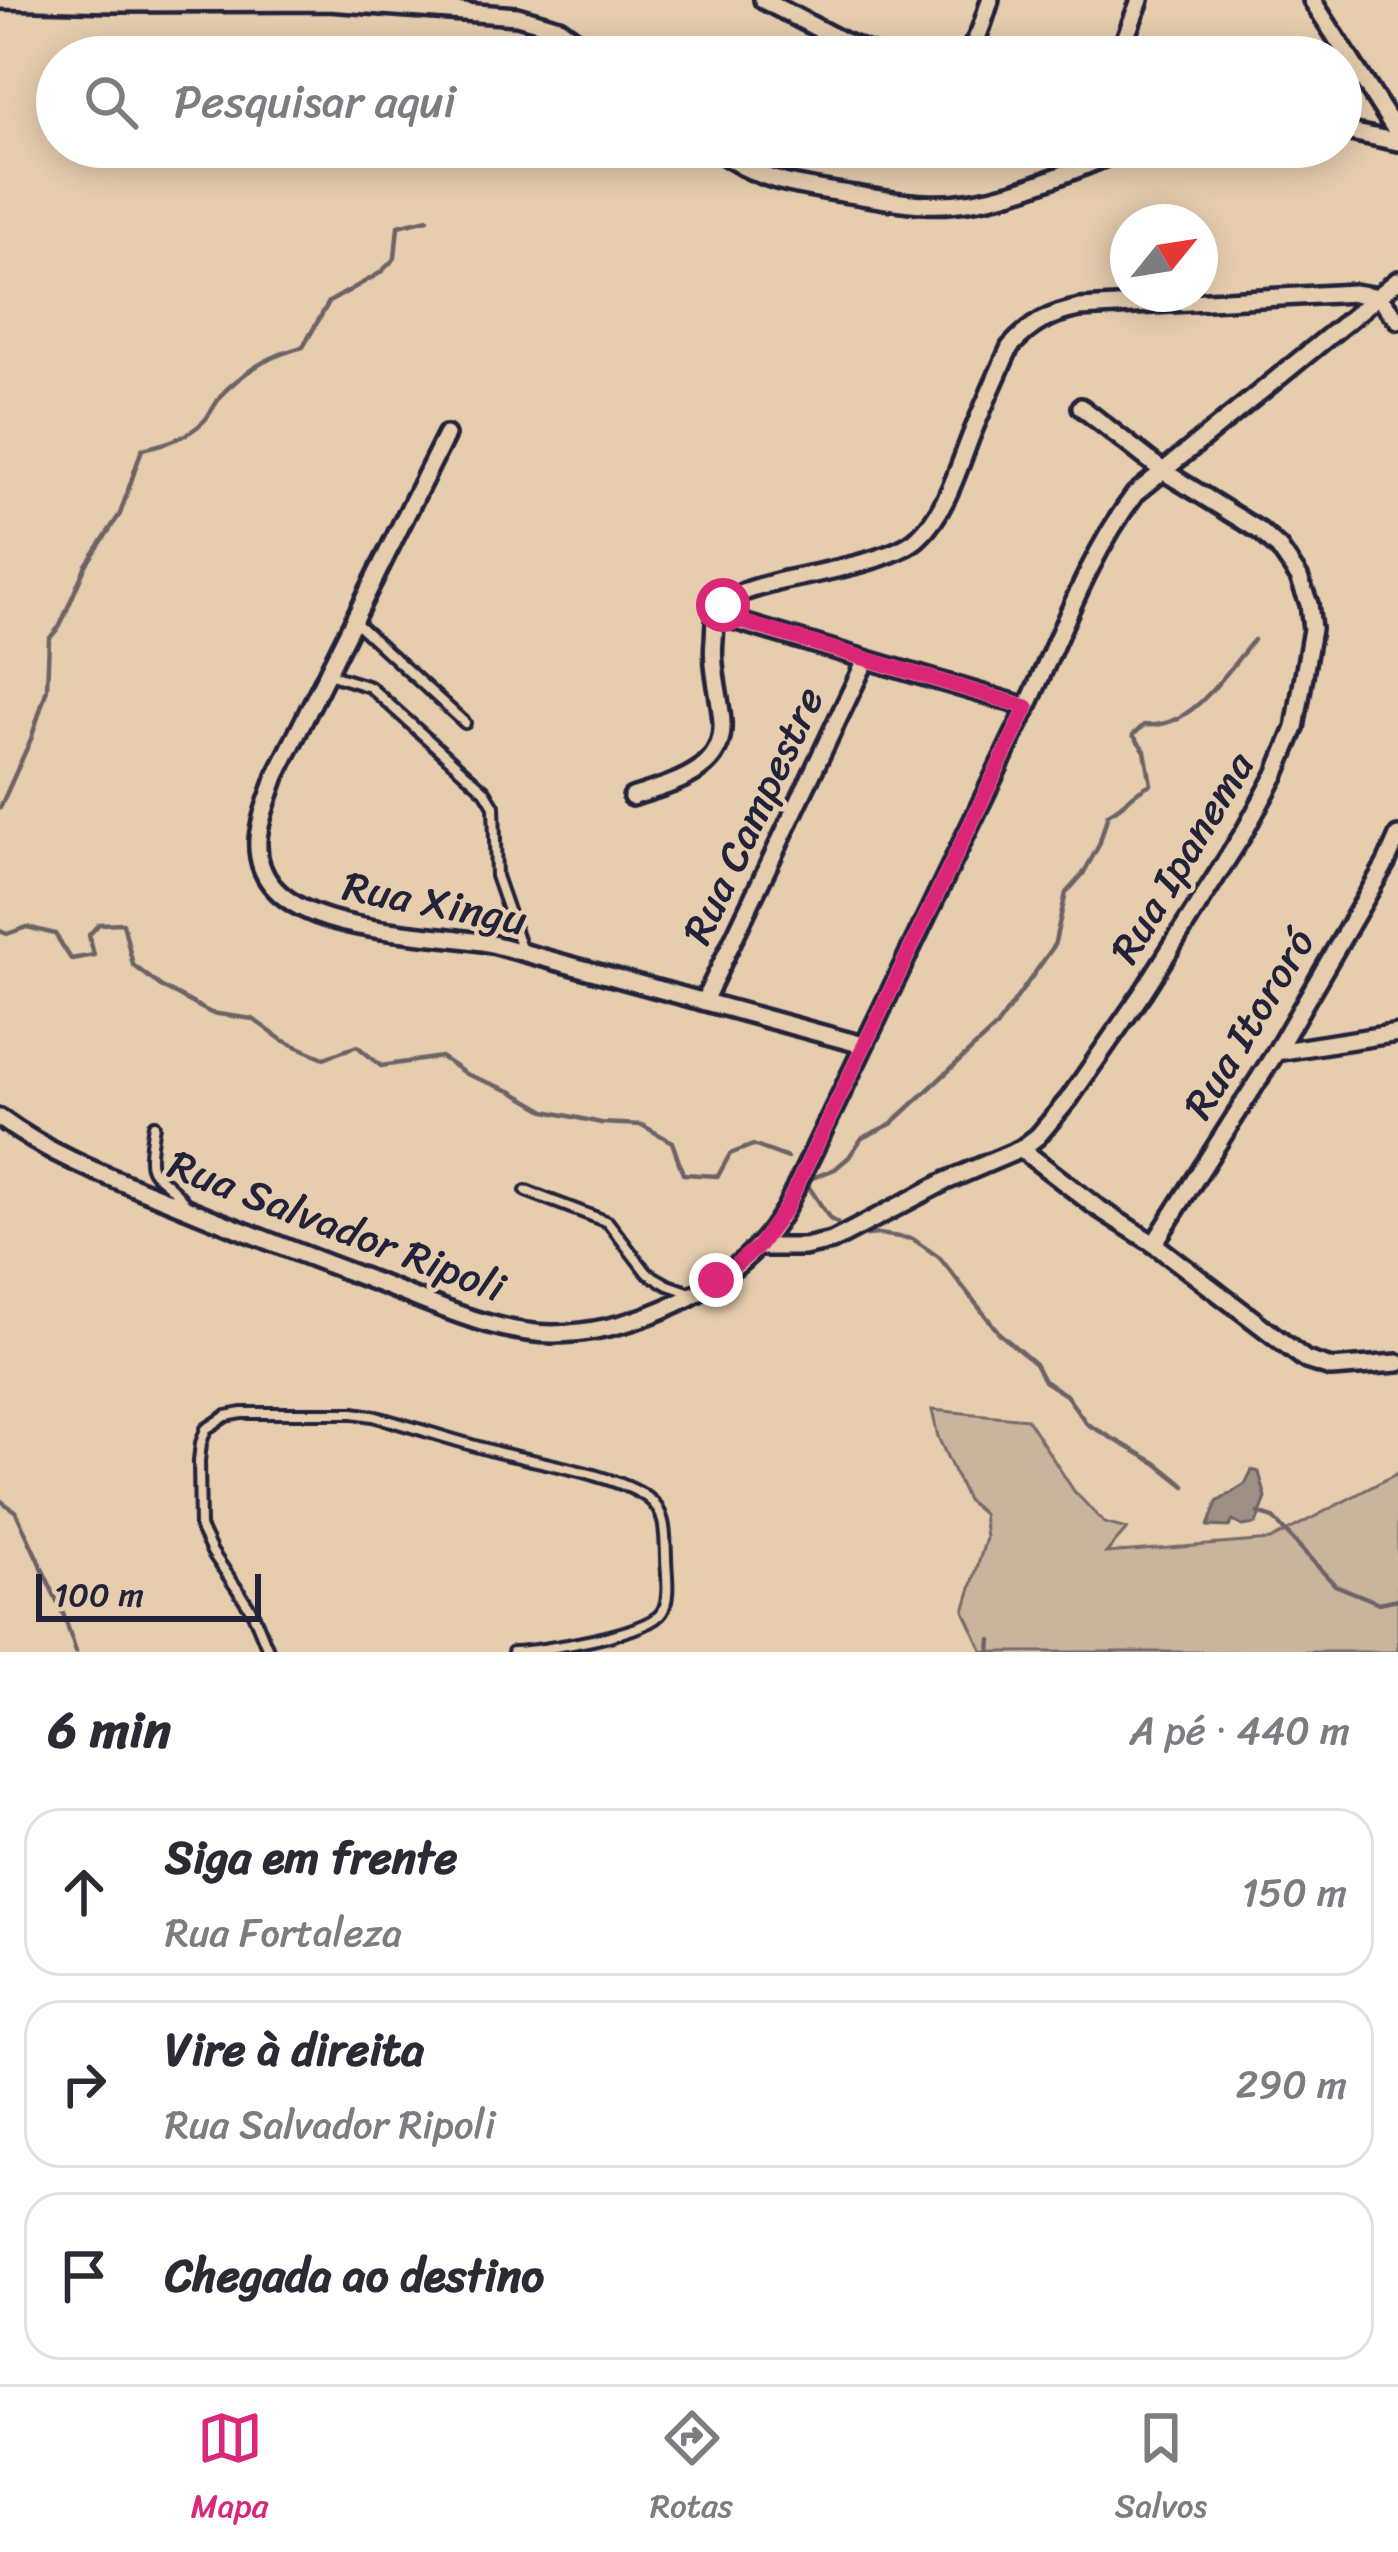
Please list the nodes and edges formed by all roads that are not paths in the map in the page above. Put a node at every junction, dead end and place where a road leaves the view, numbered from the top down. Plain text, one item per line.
1 (0, 0) edge
2 (764, 0) edge
3 (990, 0) edge
4 (1140, 0) edge
5 (1312, 0) edge
6 (115, 2) edge
7 (570, 36) edge
8 (832, 36) edge
9 (977, 36) edge
10 (1126, 36) edge
11 (1334, 36) edge
12 (1362, 80) edge
13 (1362, 133) edge
14 (1398, 138) edge
15 (744, 168) edge
16 (1074, 168) edge
17 (1398, 280) edge
18 (1379, 297) junction
19 (1398, 320) edge
20 (1081, 407) dead end
21 (446, 435) dead end
22 (1163, 471) junction
23 (716, 614) junction
24 (354, 622) junction
25 (866, 659) junction
26 (328, 674) junction
27 (1027, 707) junction
28 (465, 723) dead end
29 (632, 797) dead end
30 (1398, 836) edge
31 (1392, 862) edge
32 (525, 955) junction
33 (704, 1001) junction
34 (1398, 1033) edge
35 (863, 1045) junction
36 (1276, 1052) junction
37 (0, 1118) edge
38 (154, 1125) dead end
39 (1022, 1149) junction
40 (526, 1191) dead end
41 (189, 1210) junction
42 (1154, 1244) junction
43 (758, 1247) junction
44 (692, 1293) junction
45 (1398, 1363) edge
46 (269, 1652) edge
47 (513, 1652) edge

1 - 6 street
2 - 8 street
3 - 9 street
4 - 10 street
5 - 11 street
6 - 7 street
12 - 14 street
13 - 14 street
15 - 16 street
17 - 18 street, Rua Salvador Ripoli
18 - 19 street
18 - 22 street, Rua Salvador Ripoli
18 - 23 street
20 - 22 street, Rua Ipanema
21 - 24 street, Rua Xingu
22 - 27 street, Rua Salvador Ripoli
22 - 39 street, Rua Ipanema
23 - 25 street
23 - 29 street
24 - 26 street, Rua Xingu
24 - 28 lane
25 - 27 street
25 - 33 street, Rua Campestre
26 - 32 lane
26 - 32 street, Rua Xingu
27 - 35 street, Rua Salvador Ripoli
30 - 31 street, Rua Itororó
31 - 36 street, Rua Itororó
32 - 33 street, Rua Xingu
33 - 35 street, Rua Xingu
34 - 36 street
35 - 43 street, Rua Salvador Ripoli
36 - 42 street, Rua Itororó
37 - 41 street, Rua Salvador Ripoli
38 - 41 lane
39 - 42 street
39 - 43 street
40 - 44 lane
41 - 44 street, Rua Salvador Ripoli
42 - 45 street
43 - 44 street, Rua Salvador Ripoli
46 - 47 lane

